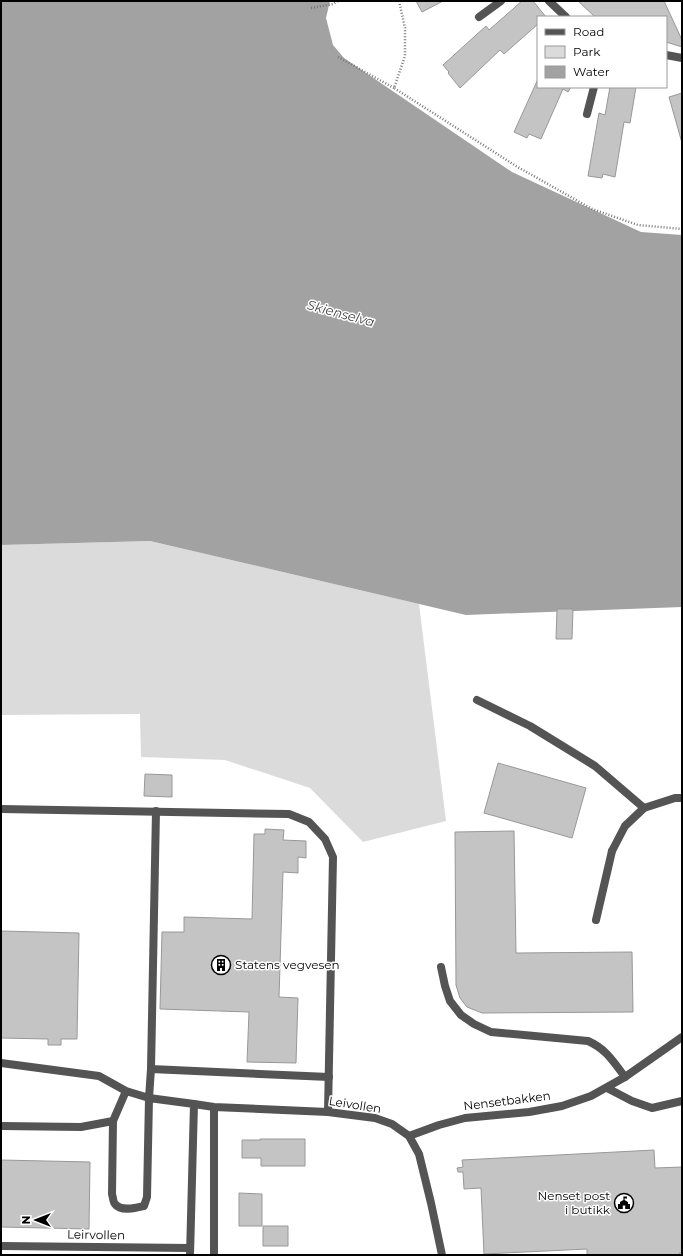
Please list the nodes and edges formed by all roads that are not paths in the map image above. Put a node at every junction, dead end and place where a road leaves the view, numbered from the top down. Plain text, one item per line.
1 (501, 1) edge
2 (549, 1) edge
3 (565, 16) edge
4 (479, 17) dead end
5 (667, 55) edge
6 (682, 58) edge
7 (594, 88) edge
8 (587, 114) dead end
9 (477, 700) dead end
10 (682, 798) edge
11 (644, 808) junction
12 (1, 809) edge
13 (156, 811) junction
14 (596, 920) dead end
15 (441, 967) dead end
16 (682, 1037) edge
17 (1, 1063) edge
18 (151, 1069) junction
19 (329, 1077) junction
20 (625, 1077) junction
21 (607, 1088) junction
22 (126, 1091) junction
23 (149, 1098) junction
24 (682, 1101) edge
25 (194, 1104) junction
26 (214, 1107) junction
27 (328, 1112) junction
28 (113, 1121) junction
29 (1, 1126) edge
30 (409, 1136) junction
31 (1, 1246) edge
32 (62, 1251) edge
33 (190, 1252) edge
34 (214, 1255) edge
35 (442, 1255) edge

1 - 4 street
2 - 3 street
5 - 6 street
7 - 8 street
9 - 11 street
10 - 11 street
11 - 14 street
12 - 13 street
13 - 18 street
13 - 19 street
15 - 20 street
16 - 20 street, Nensetbakken
17 - 22 street, Leivollen
18 - 19 street
18 - 23 street
19 - 27 street
20 - 21 street, Nensetbakken
21 - 24 street
21 - 30 street, Nensetbakken
22 - 23 street, Leivollen
22 - 28 street
23 - 25 street, Leivollen
23 - 28 street
25 - 26 street, Leivollen
25 - 33 street, Leirvollen
26 - 27 street, Leivollen
26 - 34 street
27 - 30 street, Leivollen
28 - 29 street
30 - 35 street, Leivollen
31 - 32 street, Leirvollen
32 - 33 street, Leirvollen

